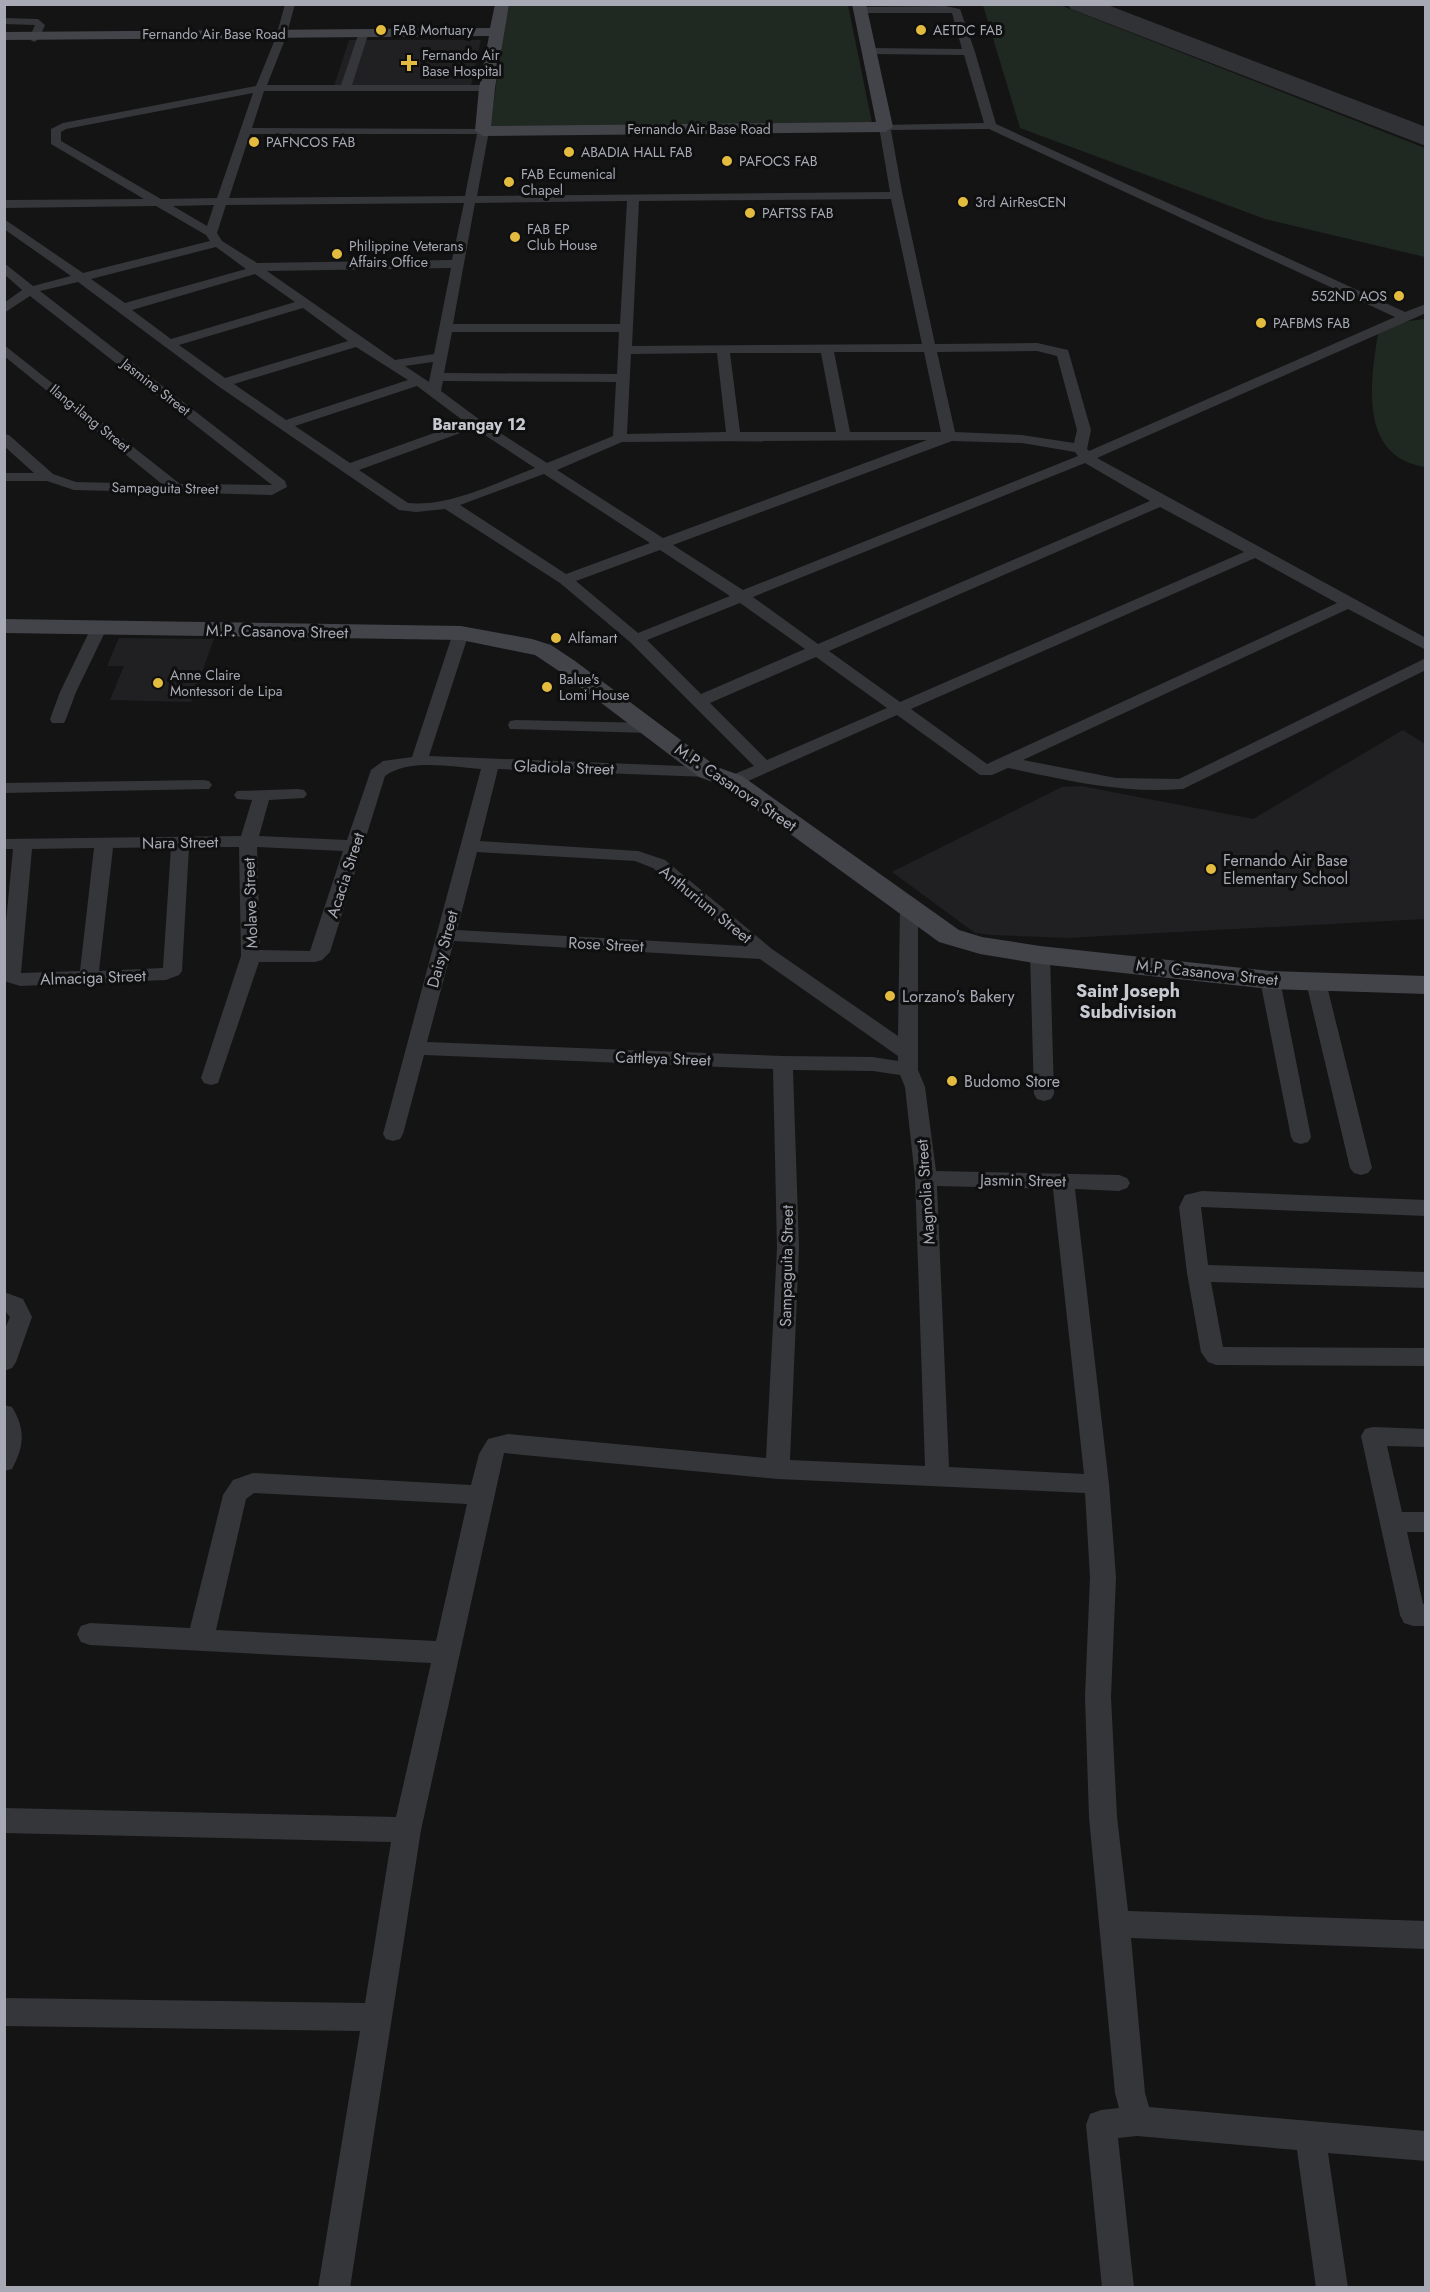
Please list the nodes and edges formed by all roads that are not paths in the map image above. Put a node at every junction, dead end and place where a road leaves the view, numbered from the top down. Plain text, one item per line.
1 (290, 4) edge
2 (502, 4) edge
3 (859, 7) edge
4 (4, 21) edge
5 (496, 34) junction
6 (281, 35) junction
7 (364, 35) junction
8 (34, 37) junction
9 (7, 39) edge
10 (869, 51) junction
11 (970, 52) junction
12 (346, 86) junction
13 (260, 88) junction
14 (487, 88) junction
15 (991, 126) junction
16 (885, 127) junction
17 (247, 131) junction
18 (483, 131) junction
19 (897, 195) junction
20 (633, 197) junction
21 (470, 199) junction
22 (222, 200) junction
23 (159, 202) junction
24 (4, 204) edge
25 (4, 223) edge
26 (214, 238) junction
27 (458, 264) junction
28 (5, 267) edge
29 (253, 268) junction
30 (79, 277) junction
31 (30, 290) junction
32 (303, 304) junction
33 (124, 308) junction
34 (1425, 308) edge
35 (4, 309) edge
36 (1403, 316) junction
37 (448, 328) junction
38 (625, 328) junction
39 (358, 342) junction
40 (170, 343) junction
41 (4, 348) edge
42 (827, 349) junction
43 (931, 349) junction
44 (626, 350) junction
45 (723, 350) junction
46 (440, 357) junction
47 (393, 364) junction
48 (625, 378) junction
49 (419, 381) junction
50 (223, 383) junction
51 (435, 385) junction
52 (475, 423) junction
53 (285, 425) junction
54 (844, 435) junction
55 (734, 437) junction
56 (949, 437) junction
57 (4, 438) edge
58 (620, 438) junction
59 (1083, 453) junction
60 (549, 469) junction
61 (347, 470) junction
62 (4, 477) edge
63 (48, 477) junction
64 (280, 484) joint
65 (176, 488) junction
66 (1161, 501) junction
67 (448, 504) junction
68 (664, 544) junction
69 (1255, 553) junction
70 (565, 580) junction
71 (741, 596) junction
72 (1349, 603) junction
73 (4, 626) edge
74 (99, 628) junction
75 (461, 633) junction
76 (636, 639) junction
77 (1425, 645) edge
78 (816, 649) junction
79 (1425, 663) edge
80 (700, 701) junction
81 (899, 707) junction
82 (58, 719) dead end
83 (516, 725) dead end
84 (650, 728) junction
85 (419, 761) junction
86 (1006, 762) junction
87 (491, 764) junction
88 (764, 766) junction
89 (708, 772) junction
90 (733, 781) junction
91 (202, 785) dead end
92 (4, 788) edge
93 (298, 794) dead end
94 (180, 841) junction
95 (248, 841) junction
96 (104, 843) junction
97 (14, 844) edge
98 (354, 846) junction
99 (470, 846) junction
100 (909, 909) junction
101 (446, 935) junction
102 (765, 953) junction
103 (1040, 955) junction
104 (251, 956) junction
105 (89, 978) junction
106 (1270, 980) junction
107 (1316, 982) junction
108 (1425, 985) edge
109 (417, 1048) junction
110 (909, 1062) junction
111 (783, 1063) junction
112 (211, 1078) dead end
113 (1044, 1094) dead end
114 (393, 1134) dead end
115 (1301, 1137) dead end
116 (1361, 1168) dead end
117 (926, 1178) junction
118 (1064, 1181) junction
119 (1119, 1183) dead end
120 (1425, 1208) edge
121 (1198, 1273) junction
122 (1425, 1280) edge
123 (4, 1300) edge
124 (1425, 1357) edge
125 (4, 1362) edge
126 (6, 1418) edge
127 (1425, 1438) edge
128 (4, 1462) edge
129 (778, 1469) junction
130 (937, 1478) junction
131 (1097, 1484) junction
132 (481, 1494) junction
133 (1391, 1522) junction
134 (1425, 1522) edge
135 (1425, 1615) edge
136 (90, 1634) dead end
137 (200, 1641) junction
138 (446, 1653) junction
139 (4, 1820) edge
140 (407, 1830) junction
141 (1115, 1924) junction
142 (1425, 1935) edge
143 (4, 2012) edge
144 (377, 2017) junction
145 (1137, 2121) junction
146 (1310, 2137) junction
147 (1425, 2146) edge
148 (334, 2288) edge
149 (1118, 2288) edge
150 (1332, 2288) edge

1 - 6 street
2 - 5 street
3 - 10 street
3 - 11 street
4 - 8 street
5 - 7 street, Fernando Air Base Road
5 - 14 street
6 - 7 street, Fernando Air Base Road
6 - 8 street, Fernando Air Base Road
6 - 13 street
7 - 12 street
8 - 9 street, Fernando Air Base Road
10 - 11 street
10 - 16 street
11 - 15 street
12 - 13 street
12 - 14 street
13 - 17 street
13 - 23 street
14 - 18 street
15 - 16 street
15 - 36 street
16 - 18 street, Fernando Air Base Road
16 - 19 street
17 - 18 street
17 - 22 street
18 - 21 street
19 - 20 street
19 - 43 street
20 - 21 street
20 - 38 street
21 - 22 street
21 - 27 street
22 - 23 street
22 - 26 street
23 - 24 street
23 - 26 street
25 - 30 street
26 - 29 street
26 - 30 street
27 - 29 street
27 - 37 street
28 - 31 street, Jasmine Street
29 - 32 street
29 - 33 street
30 - 31 street
30 - 33 street
31 - 35 street
31 - 64 street, Jasmine Street
32 - 39 street
32 - 40 street
33 - 40 street
34 - 36 street
36 - 59 street
37 - 38 street
37 - 46 street
38 - 44 street
39 - 47 street
39 - 50 street
40 - 50 street
41 - 65 street, Ilang-ilang Street
42 - 43 street
42 - 45 street
42 - 54 street
43 - 56 street
43 - 59 street
44 - 45 street
44 - 48 street
45 - 55 street
46 - 47 street
46 - 51 street
47 - 49 street
48 - 51 street
48 - 58 street
49 - 51 street
49 - 53 street
50 - 53 street
51 - 52 street
52 - 60 street
52 - 61 street
53 - 61 street
54 - 55 street
54 - 56 street
55 - 58 street
56 - 59 street
56 - 68 street
57 - 63 street
58 - 60 street
59 - 66 street
59 - 71 street
60 - 67 street
60 - 68 street
61 - 67 street
62 - 63 street
63 - 65 street, Sampaguita Street
64 - 65 street, Sampaguita Street
66 - 69 street
66 - 78 street
67 - 70 street
68 - 70 street
68 - 71 street
69 - 72 street
69 - 81 street
70 - 76 street
71 - 76 street
71 - 78 street
72 - 77 street
72 - 86 street
73 - 74 street, M.P. Casanova Street
74 - 75 street, M.P. Casanova Street
74 - 82 street
75 - 84 street, M.P. Casanova Street
75 - 85 street
76 - 80 street
78 - 80 street
78 - 81 street
79 - 86 street
80 - 88 street
81 - 86 street
81 - 88 street
83 - 84 street
84 - 89 street, M.P. Casanova Street
85 - 87 street, Gladiola Street
85 - 98 street, Acacia Street
87 - 89 street, Gladiola Street
87 - 99 street, Daisy Street
88 - 90 street
89 - 90 street, M.P. Casanova Street
90 - 100 street, M.P. Casanova Street
91 - 92 street
93 - 95 street, Molave Street
94 - 95 street, Nara Street
94 - 96 street, Nara Street
94 - 105 street, Almaciga Street
95 - 98 street, Nara Street
95 - 104 street, Molave Street
96 - 97 street, Nara Street
96 - 105 street
97 - 105 street, Almaciga Street
98 - 104 street, Acacia Street
99 - 101 street, Daisy Street
99 - 102 street, Anthurium Street
100 - 103 street, M.P. Casanova Street
100 - 110 street, Magnolia Street
101 - 102 street, Rose Street
101 - 109 street, Daisy Street
102 - 110 street, Anthurium Street
103 - 106 street, M.P. Casanova Street
103 - 113 street
104 - 112 street, Molave Street
106 - 107 street, M.P. Casanova Street
106 - 115 street
107 - 108 street, M.P. Casanova Street
107 - 116 street
109 - 111 street, Cattleya Street
109 - 114 street, Daisy Street
110 - 111 street, Cattleya Street
110 - 117 street, Magnolia Street
111 - 129 street, Sampaguita Street
117 - 118 street, Jasmin Street
117 - 130 street, Magnolia Street
118 - 119 street, Jasmin Street
118 - 131 street
120 - 121 street
121 - 122 street
121 - 124 street
123 - 125 street
126 - 128 street
127 - 133 street
129 - 130 street
129 - 132 street
130 - 131 street
131 - 141 street
132 - 137 street
132 - 138 street
133 - 134 street
133 - 135 street
136 - 137 street
137 - 138 street
138 - 140 street
139 - 140 street
140 - 144 street
141 - 142 street
141 - 145 street
143 - 144 street
144 - 148 street
145 - 146 street
145 - 149 street
146 - 147 street
146 - 150 street

